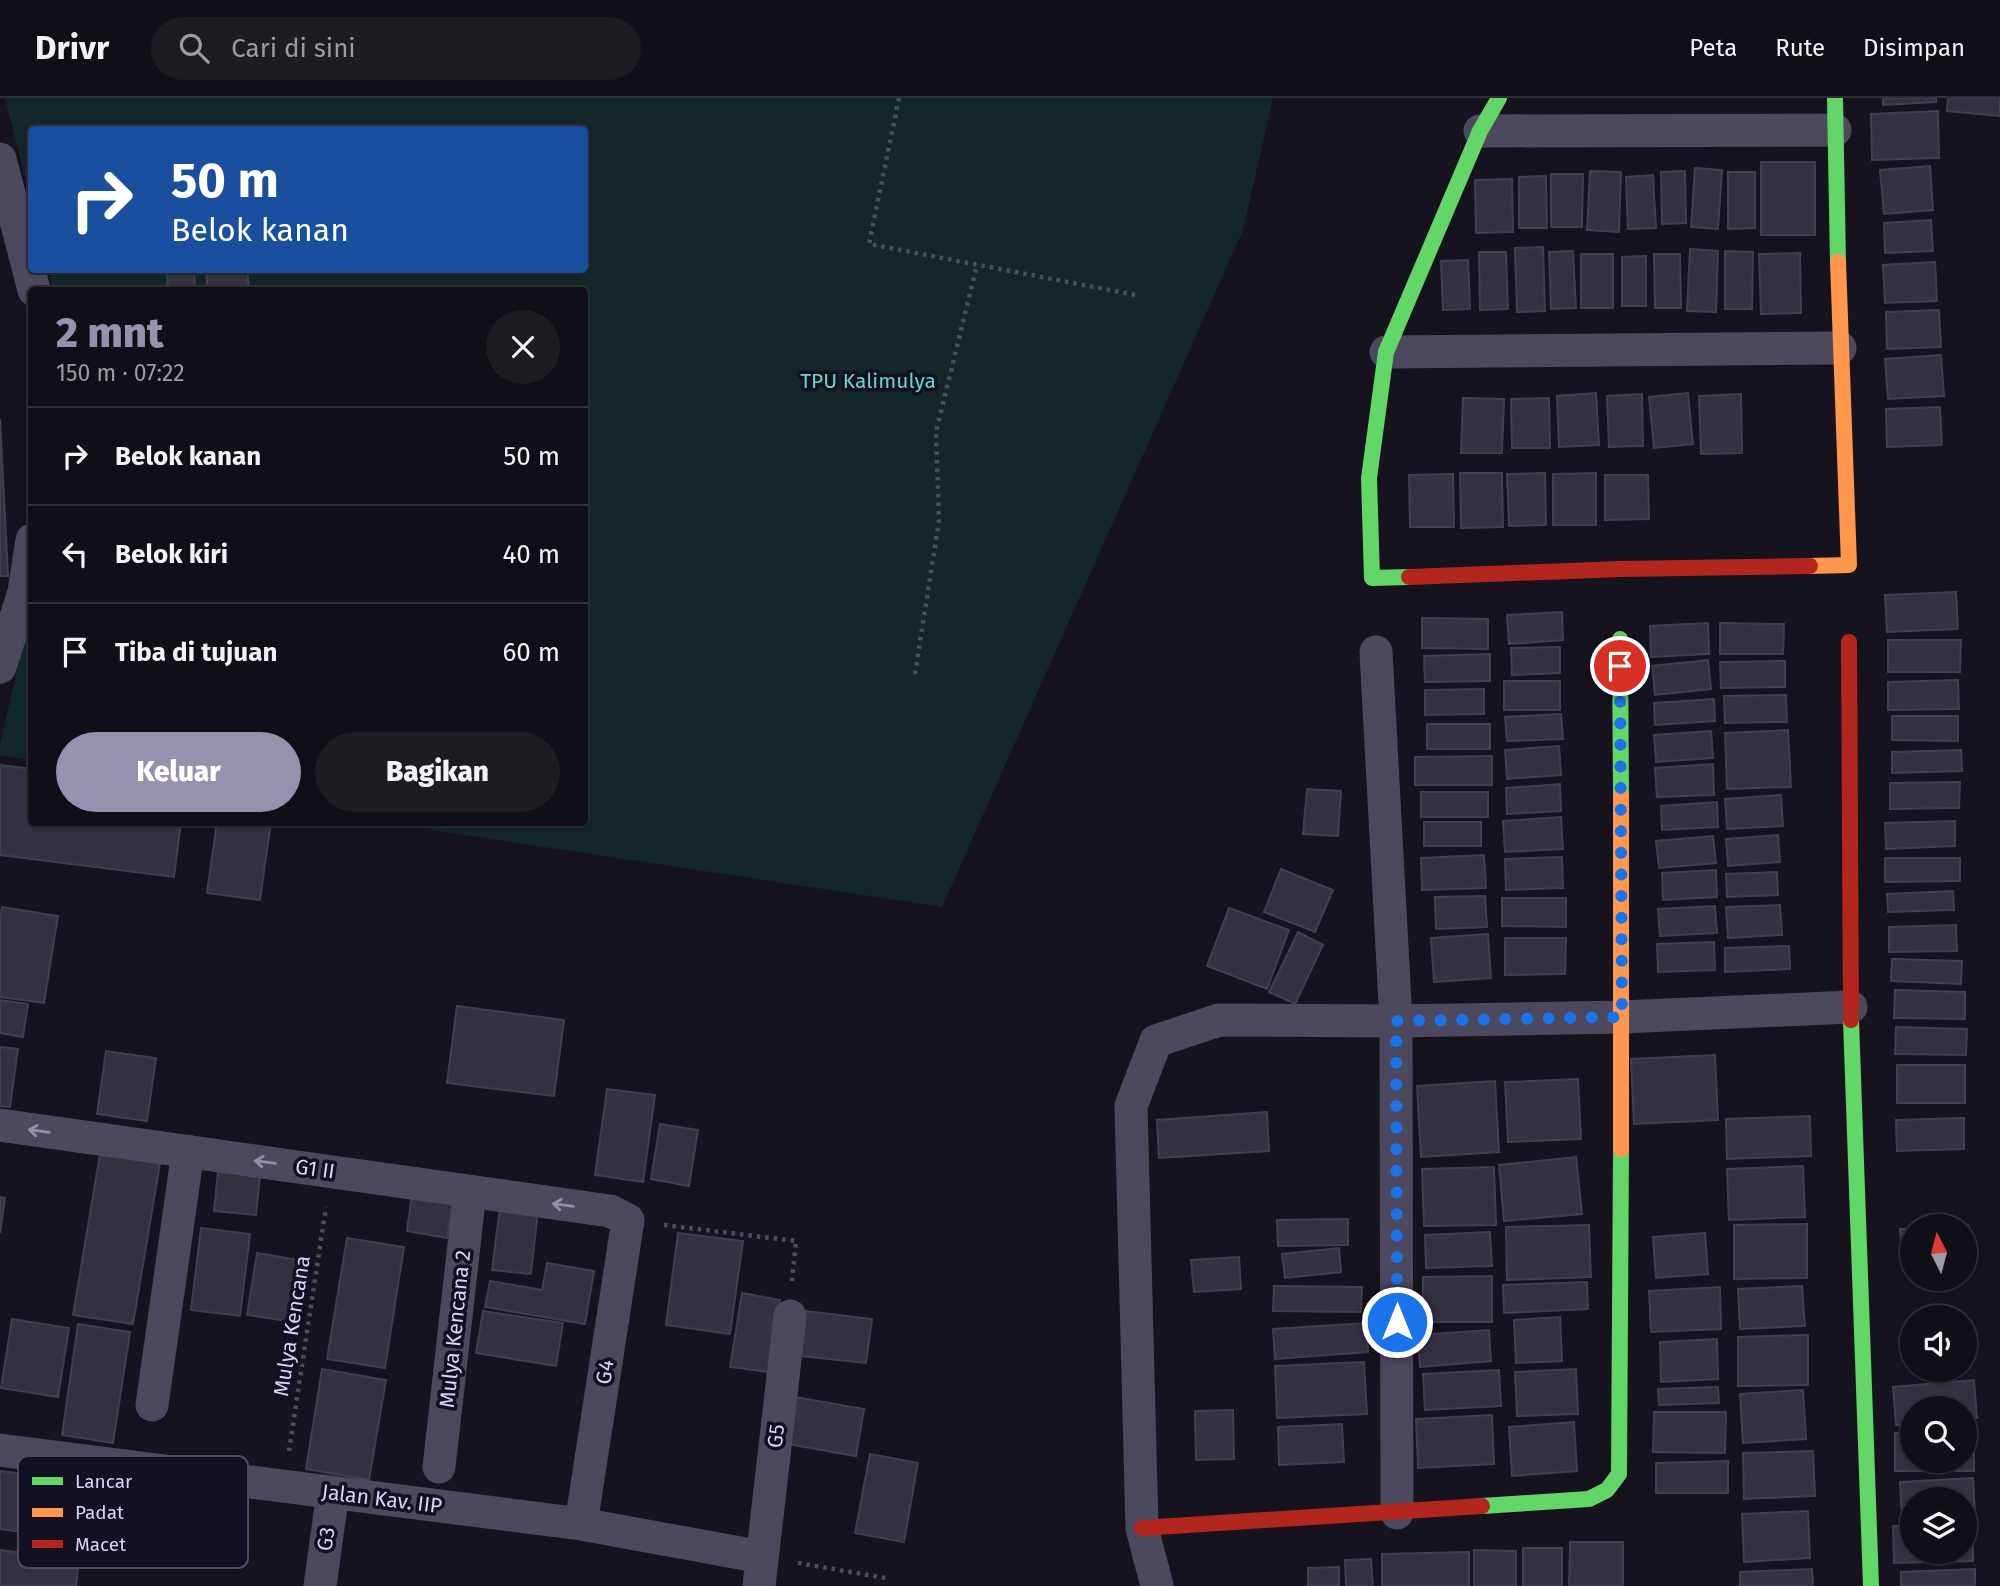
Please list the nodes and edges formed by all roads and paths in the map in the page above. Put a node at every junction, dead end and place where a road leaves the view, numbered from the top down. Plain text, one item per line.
1 (899, 98) edge
2 (1499, 98) edge
3 (1835, 114) edge
4 (1480, 131) junction
5 (0, 159) edge
6 (977, 265) junction
7 (28, 267) edge
8 (1136, 295) dead end
9 (1840, 348) junction
10 (1386, 352) junction
11 (28, 566) edge
12 (1620, 639) dead end
13 (1849, 642) dead end
14 (1376, 652) dead end
15 (0, 667) edge
16 (915, 674) dead end
17 (1851, 1007) junction
18 (1622, 1017) junction
19 (1396, 1021) junction
20 (0, 1125) edge
21 (188, 1151) junction
22 (331, 1171) junction
23 (470, 1192) junction
24 (628, 1220) junction
25 (789, 1316) joint
26 (152, 1405) dead end
27 (0, 1450) edge
28 (47, 1456) edge
29 (439, 1467) dead end
30 (248, 1481) edge
31 (284, 1486) junction
32 (333, 1492) junction
33 (1397, 1513) junction
34 (581, 1524) junction
35 (1142, 1528) junction
36 (761, 1572) edge
37 (886, 1578) dead end
38 (320, 1586) edge
39 (1157, 1586) edge
40 (1871, 1586) edge

1 - 6 path
2 - 4 street
3 - 4 street
3 - 9 street
4 - 10 street
5 - 7 street
6 - 8 path
6 - 16 path
9 - 10 street
9 - 10 street
11 - 15 street
12 - 18 street
13 - 17 street
14 - 19 street
17 - 18 street
17 - 40 street
18 - 19 street
18 - 33 street
19 - 33 street
19 - 35 street
21 -> 20 street, G1 II
22 -> 21 street, G1 II
21 - 26 street
22 - 23 street, G1 II
22 - 31 path, Mulya Kencana
24 -> 23 street, G1 II
23 - 29 street, Mulya Kencana 2
24 - 25 path
24 - 34 street, G4
25 - 36 street, G5
27 - 28 street, Jalan Kav. IIP
30 - 31 street, Jalan Kav. IIP
31 - 32 street, Jalan Kav. IIP
32 - 34 street, Jalan Kav. IIP
32 - 38 street, G3
33 - 35 street
34 - 36 street, Jalan Kav. IIP
35 - 39 street
36 - 37 path

